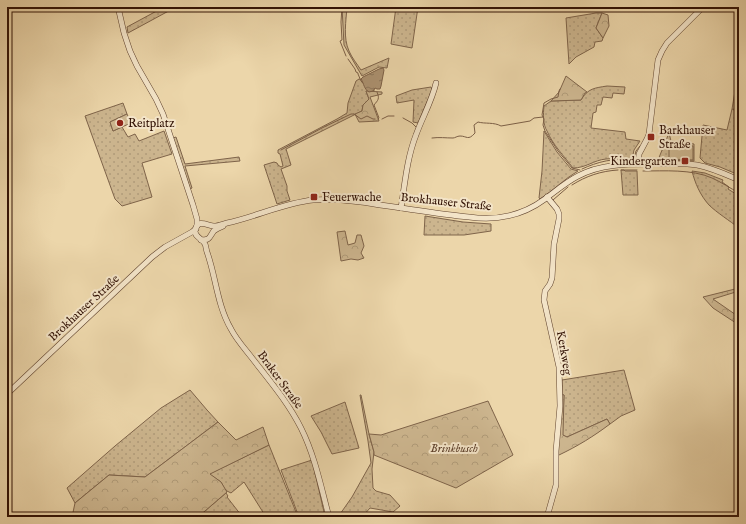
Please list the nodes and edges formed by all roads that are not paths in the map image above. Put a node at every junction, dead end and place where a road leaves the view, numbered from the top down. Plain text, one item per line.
1 (118, 7) edge
2 (702, 7) edge
3 (436, 83) dead end
4 (638, 164) junction
5 (739, 180) edge
6 (548, 197) junction
7 (193, 205) junction
8 (401, 208) junction
9 (234, 222) junction
10 (207, 224) junction
11 (196, 228) junction
12 (211, 236) junction
13 (200, 239) junction
14 (178, 240) junction
15 (210, 259) junction
16 (7, 394) edge
17 (329, 517) edge
18 (547, 517) edge

1 - 7 street
2 - 4 street
3 - 8 street
4 - 5 street, Brokhauser Straße
4 - 6 street, Brokhauser Straße
6 - 8 street, Brokhauser Straße
6 - 18 street, Kerkweg
7 - 10 street
7 - 11 street
8 - 9 street, Brokhauser Straße
9 - 10 street, Brokhauser Straße
9 - 12 street, Brokhauser Straße
10 - 11 street
10 - 12 street
11 - 13 street
11 - 14 street, Brokhauser Straße
12 - 13 street
12 - 15 street, Braker Straße
13 - 14 street, Brokhauser Straße
13 - 15 street, Braker Straße
14 - 16 street, Brokhauser Straße
15 - 17 street, Braker Straße

